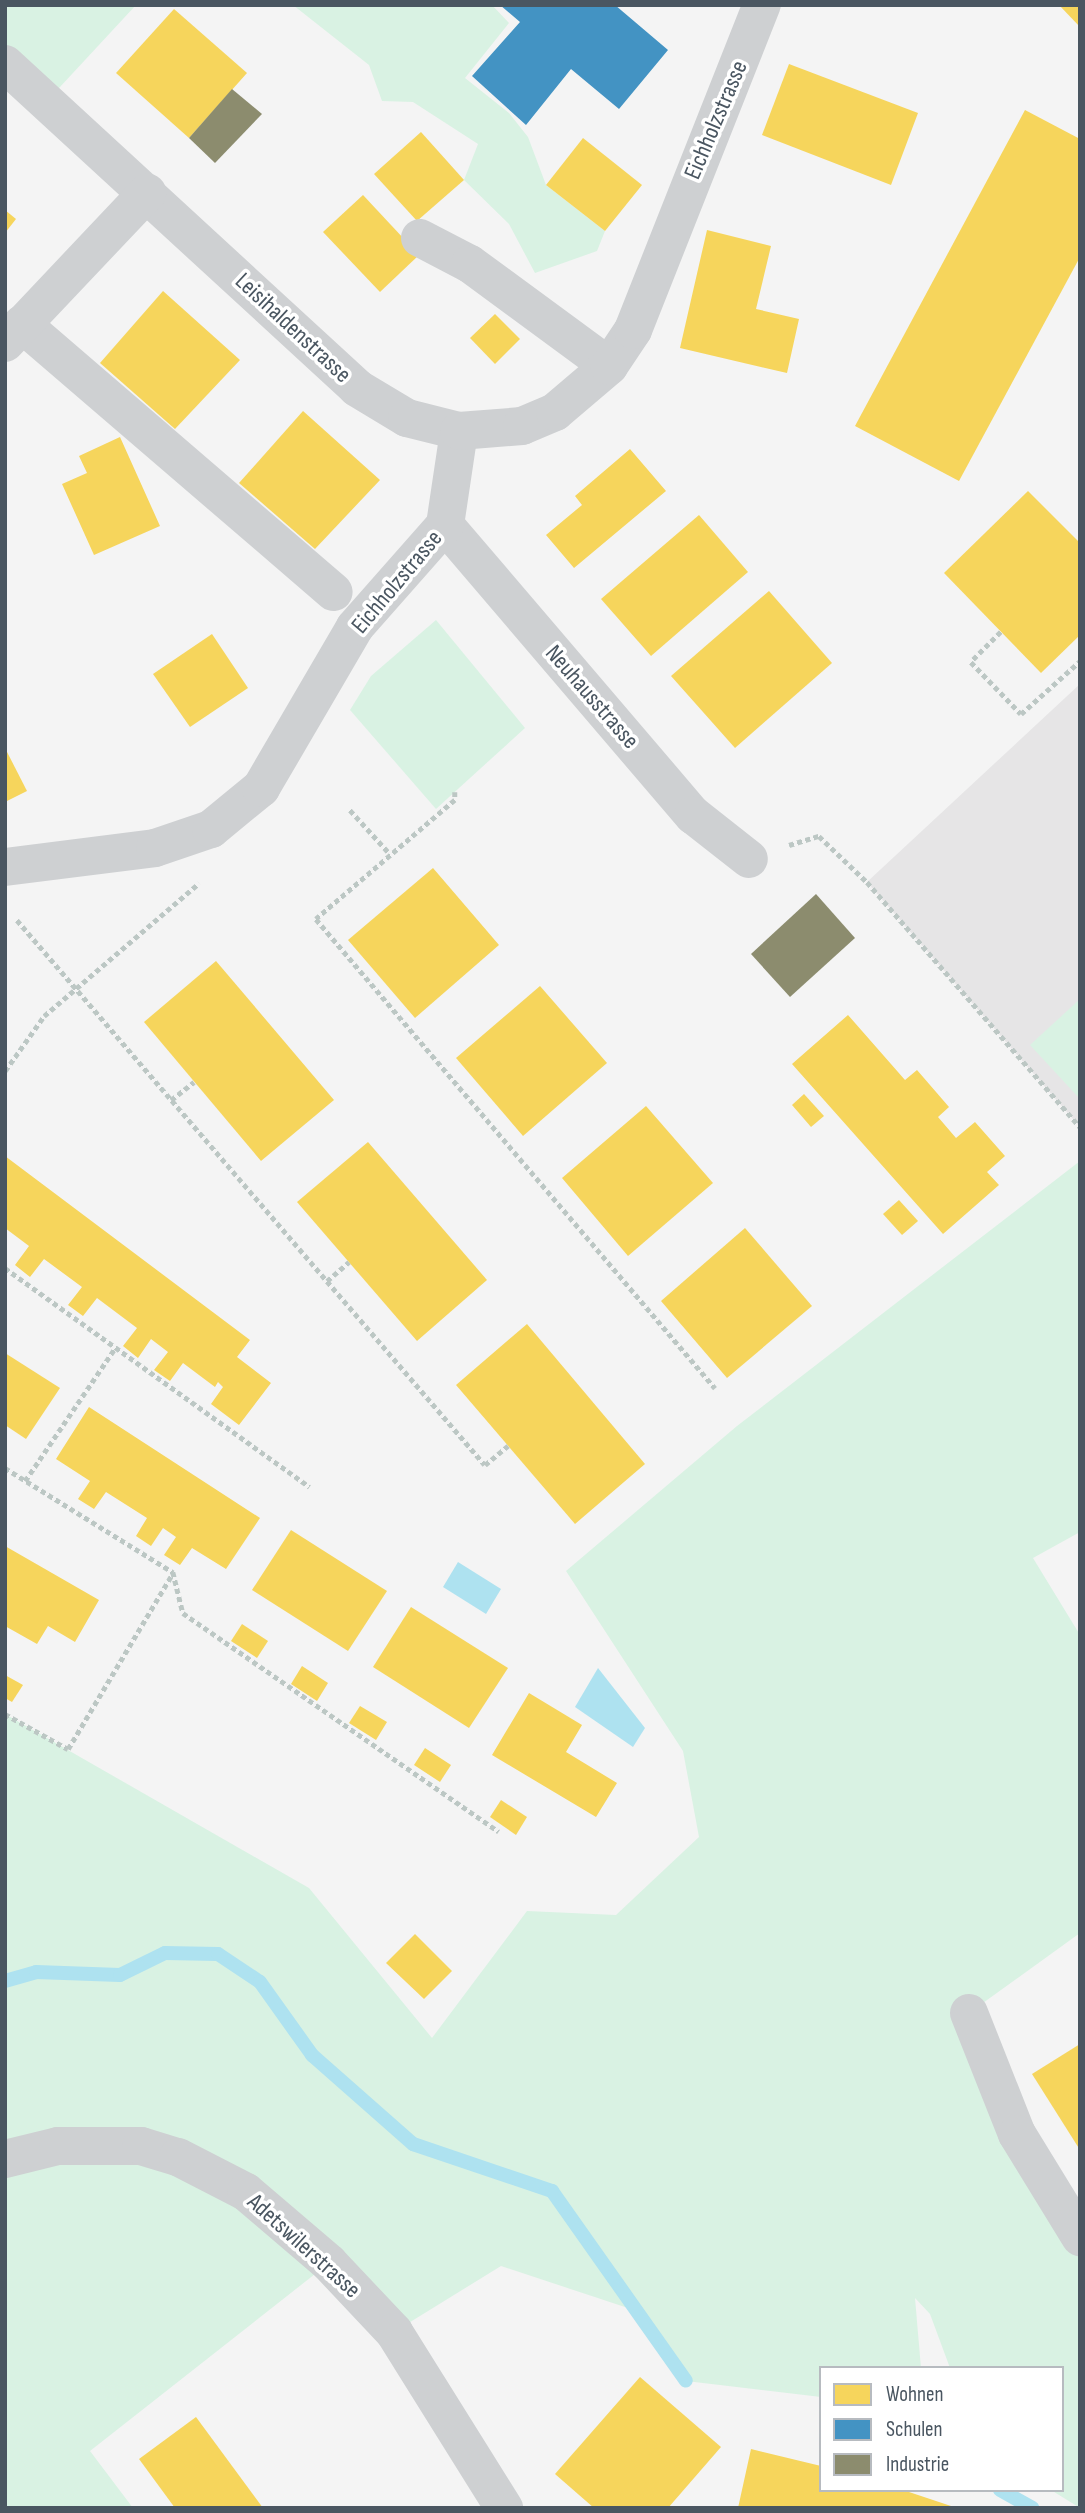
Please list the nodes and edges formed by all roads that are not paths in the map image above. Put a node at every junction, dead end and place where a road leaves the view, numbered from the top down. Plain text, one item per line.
1 (762, 5) edge
2 (5, 64) edge
3 (147, 193) junction
4 (420, 238) dead end
5 (14, 334) edge
6 (609, 366) junction
7 (459, 431) junction
8 (445, 525) junction
9 (334, 592) dead end
10 (749, 859) road end
11 (5, 867) edge
12 (969, 2013) dead end
13 (5, 2160) edge
14 (1080, 2237) edge
15 (504, 2508) edge

1 - 6 street, Eichholzstrasse
2 - 3 street, Leisihaldenstrasse
3 - 5 street
3 - 7 street, Leisihaldenstrasse
4 - 6 street
5 - 9 street
6 - 7 street, Eichholzstrasse
7 - 8 street, Eichholzstrasse
8 - 10 street, Neuhausstrasse
8 - 11 street, Eichholzstrasse
12 - 14 street
13 - 15 street, Adetswilerstrasse

